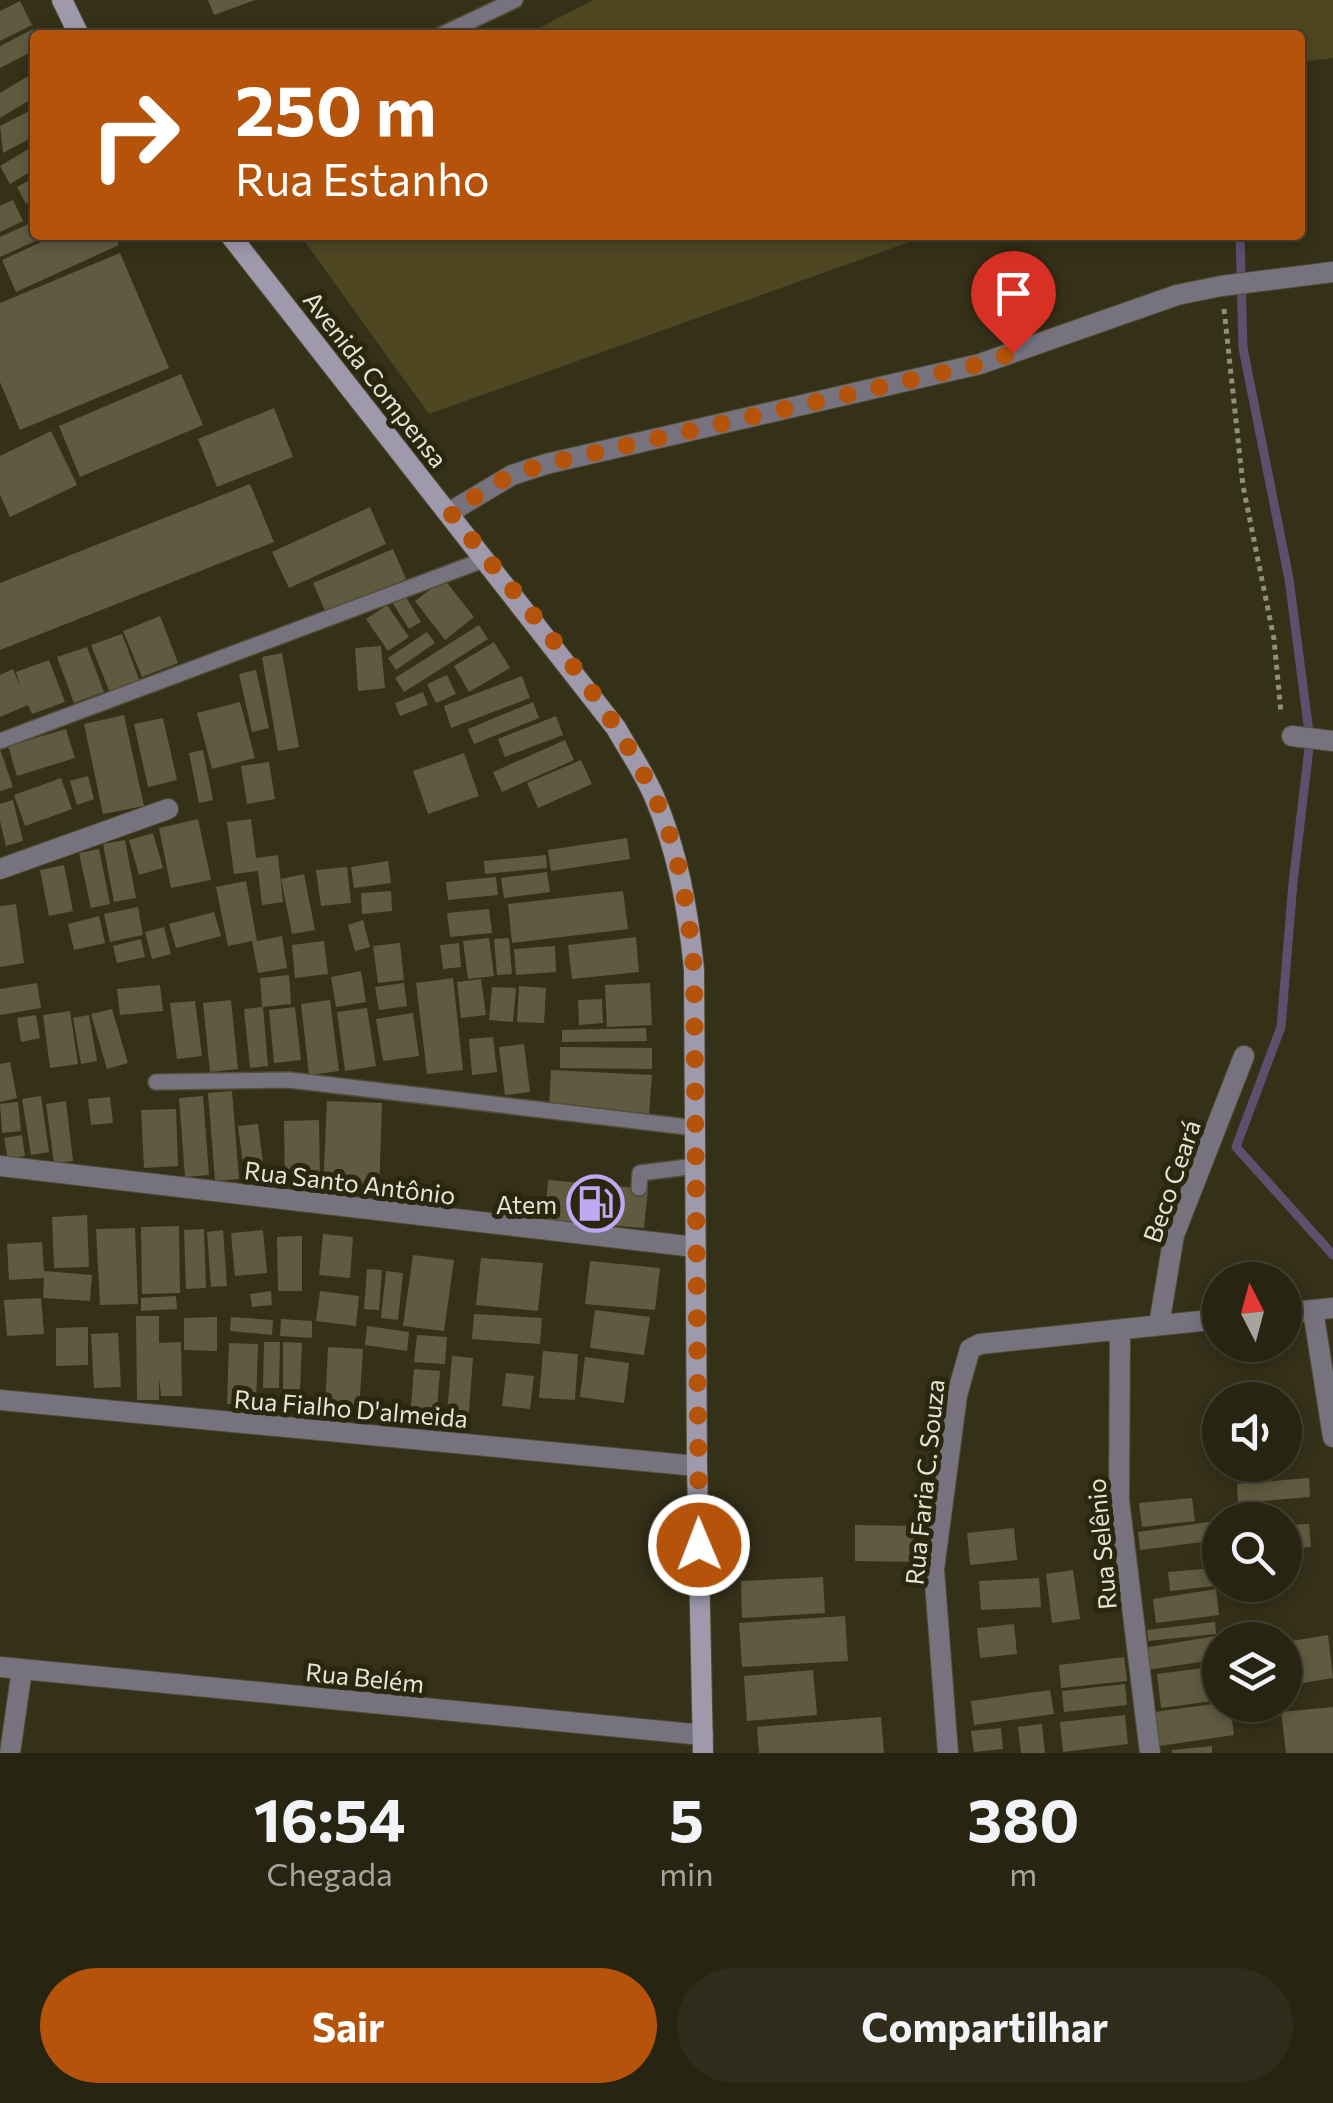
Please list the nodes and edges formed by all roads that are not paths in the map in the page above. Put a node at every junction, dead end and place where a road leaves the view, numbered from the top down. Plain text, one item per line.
1 (62, 0) edge
2 (515, 0) edge
3 (77, 30) edge
4 (452, 30) edge
5 (234, 240) edge
6 (1333, 272) edge
7 (450, 512) junction
8 (486, 559) junction
9 (1292, 736) road end
10 (0, 741) edge
11 (1333, 741) edge
12 (168, 808) dead end
13 (0, 869) edge
14 (1244, 1056) dead end
15 (156, 1082) dead end
16 (696, 1128) junction
17 (0, 1166) edge
18 (696, 1166) junction
19 (638, 1188) dead end
20 (695, 1247) junction
21 (1323, 1309) edge
22 (1202, 1321) edge
23 (1159, 1326) junction
24 (1120, 1330) junction
25 (0, 1400) edge
26 (1333, 1437) edge
27 (697, 1466) junction
28 (0, 1667) edge
29 (22, 1670) junction
30 (702, 1744) edge
31 (10, 1753) edge
32 (948, 1753) edge
33 (1150, 1753) edge

1 - 3 street
2 - 4 lane
5 - 7 street, Avenida Compensa
6 - 7 street
7 - 8 street, Avenida Compensa
8 - 10 lane
8 - 16 street, Avenida Compensa
9 - 11 street
12 - 13 street
14 - 23 street, Beco Ceará
15 - 16 lane
16 - 18 street, Avenida Compensa
17 - 20 street, Rua Santo Antônio
18 - 19 lane
18 - 20 street, Avenida Compensa
20 - 27 street, Avenida Compensa
21 - 26 street
22 - 23 street
23 - 24 street
24 - 32 street, Rua Faria C. Souza
24 - 33 street, Rua Selênio
25 - 27 street, Rua Fialho D'almeida
27 - 30 street, Avenida Compensa
28 - 29 street, Rua Belém
29 - 30 street, Rua Belém
29 - 31 street

